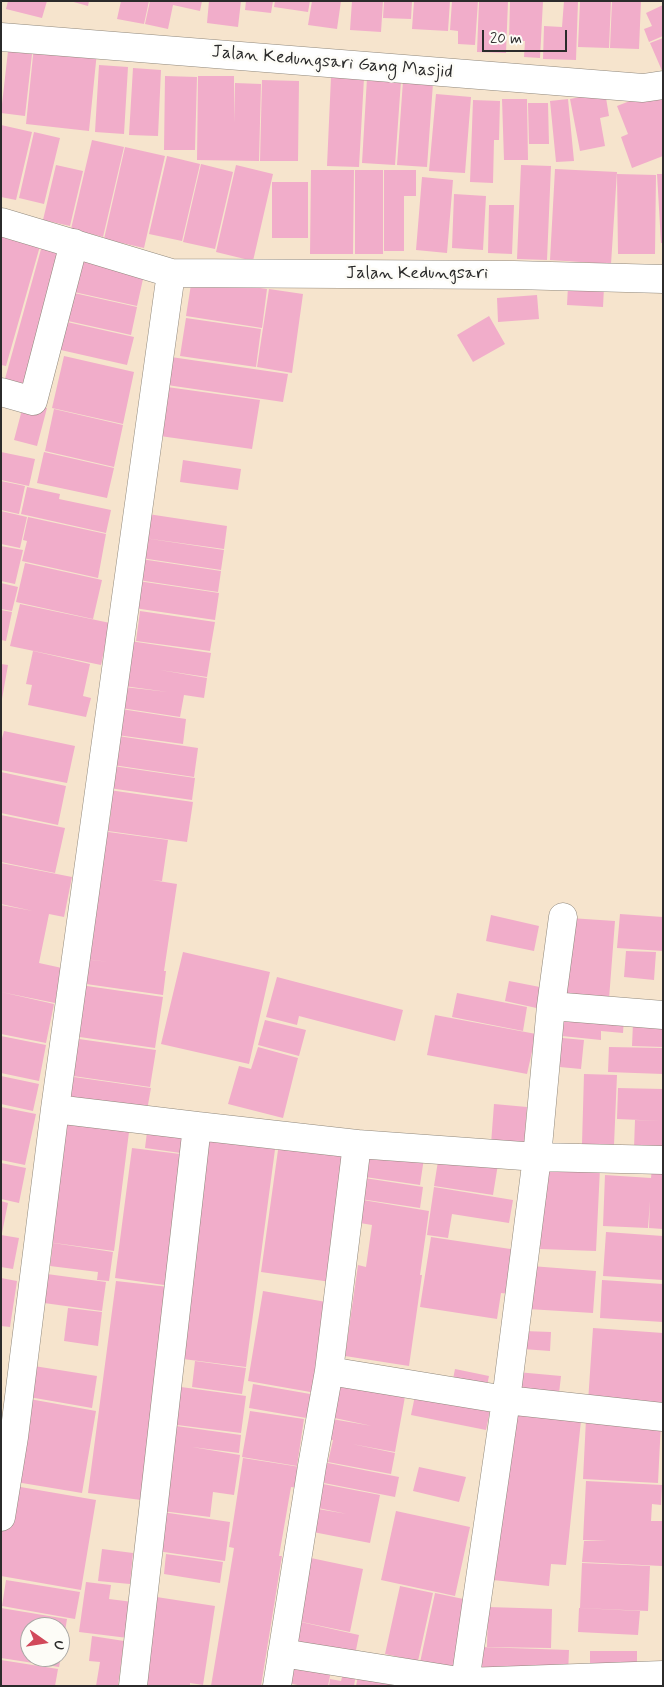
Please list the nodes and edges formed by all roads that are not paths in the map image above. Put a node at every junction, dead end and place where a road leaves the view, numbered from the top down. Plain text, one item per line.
1 (1, 37) edge
2 (663, 85) edge
3 (1, 222) edge
4 (74, 243) junction
5 (171, 273) junction
6 (663, 280) edge
7 (1, 392) edge
8 (563, 917) dead end
9 (551, 1006) junction
10 (663, 1015) edge
11 (55, 1109) junction
12 (197, 1126) junction
13 (357, 1144) junction
14 (537, 1158) junction
15 (663, 1160) edge
16 (329, 1371) junction
17 (506, 1400) junction
18 (663, 1417) edge
19 (1, 1518) edge
20 (282, 1653) junction
21 (663, 1676) edge
22 (408, 1680) edge
23 (464, 1682) junction
24 (506, 1683) edge
25 (133, 1686) edge
26 (277, 1686) edge

1 - 2 street, Jalan Kedungsari Gang Masjid
3 - 4 street, Jalan Kedungsari
4 - 5 street, Jalan Kedungsari
4 - 7 street
5 - 6 street, Jalan Kedungsari
5 - 11 street
8 - 9 street
9 - 10 street
9 - 14 street
11 - 12 street
11 - 19 street
12 - 13 street
12 - 25 street
13 - 14 street
13 - 16 street
14 - 15 street
14 - 17 street
16 - 17 street
16 - 20 street
17 - 18 street
17 - 23 street
20 - 22 street
20 - 26 street
21 - 24 street
22 - 23 street
23 - 24 street

